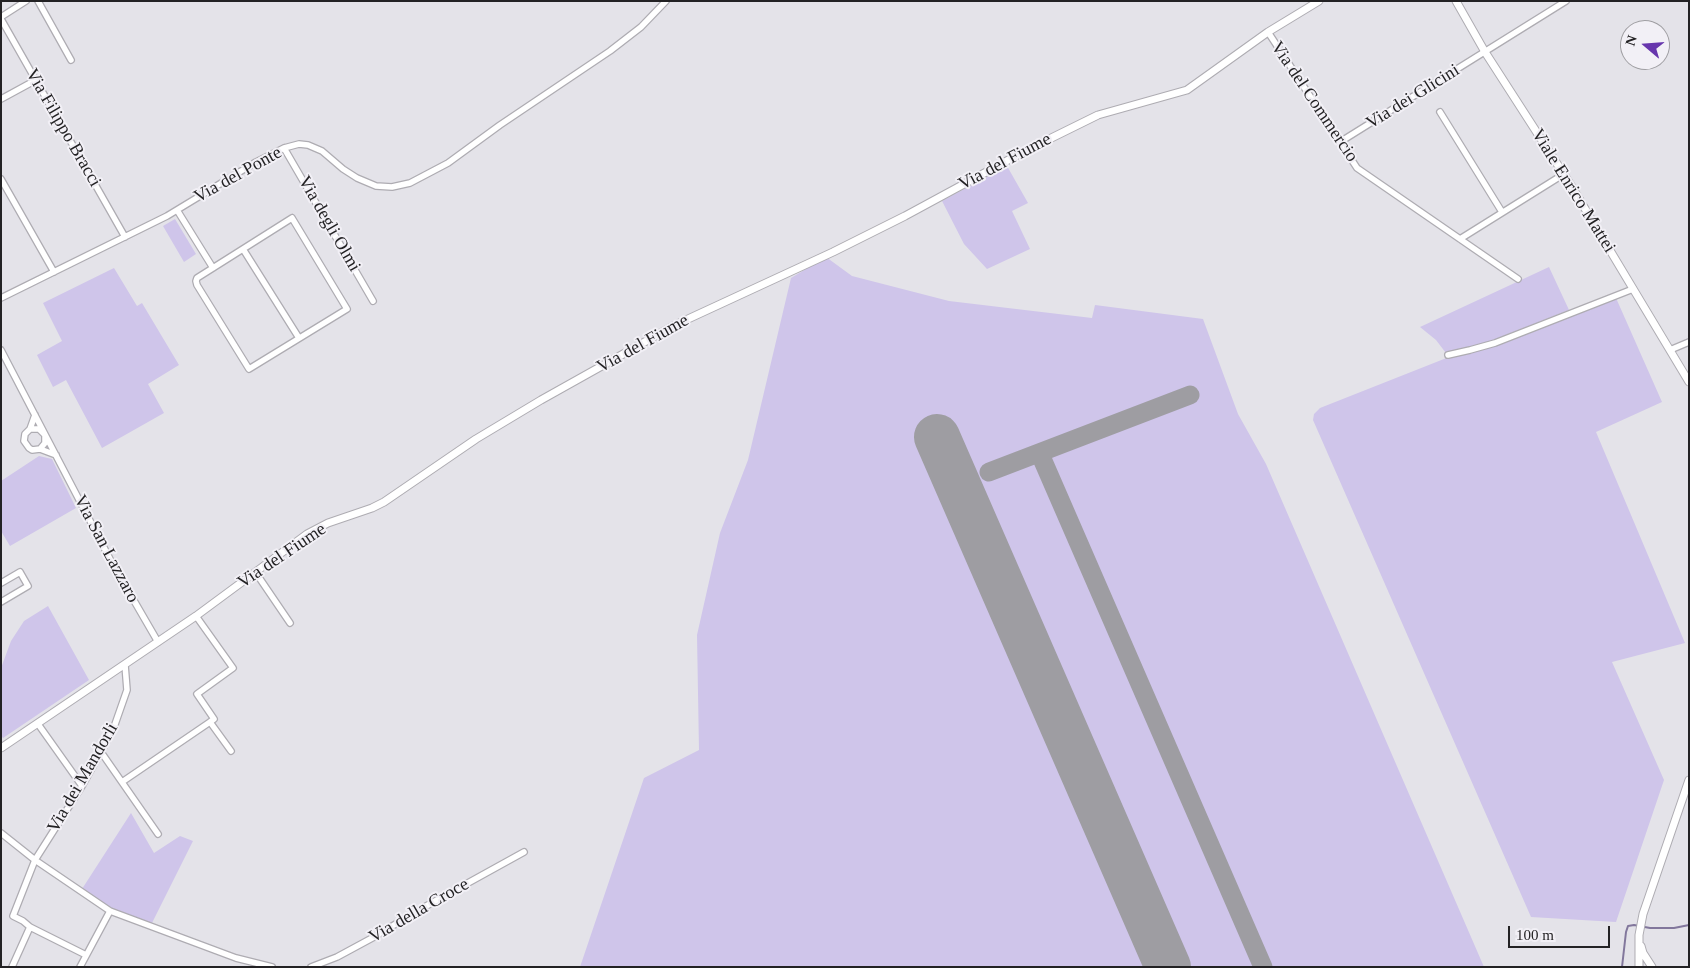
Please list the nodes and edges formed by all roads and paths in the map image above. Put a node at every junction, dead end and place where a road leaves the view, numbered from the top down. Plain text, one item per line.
1 (26, 1) edge
2 (38, 1) edge
3 (666, 1) edge
4 (1319, 1) edge
5 (1456, 1) edge
6 (1566, 1) edge
7 (1, 18) edge
8 (1268, 32) junction
9 (1485, 52) junction
10 (71, 60) dead end
11 (36, 80) junction
12 (1, 99) edge
13 (1440, 112) dead end
14 (1340, 142) junction
15 (284, 148) junction
16 (1564, 174) junction
17 (1, 179) edge
18 (177, 210) junction
19 (1502, 212) junction
20 (125, 237) junction
21 (1460, 239) junction
22 (243, 249) junction
23 (213, 268) junction
24 (54, 272) junction
25 (1518, 279) dead end
26 (1633, 290) junction
27 (1, 298) edge
28 (373, 301) dead end
29 (299, 338) junction
30 (1689, 342) edge
31 (1, 350) edge
32 (1670, 350) junction
33 (1448, 355) dead end
34 (1689, 382) edge
35 (35, 414) junction
36 (30, 429) junction
37 (45, 435) junction
38 (40, 449) junction
39 (56, 455) junction
40 (256, 573) junction
41 (1, 583) edge
42 (1, 602) edge
43 (196, 616) junction
44 (290, 623) dead end
45 (158, 642) junction
46 (126, 665) junction
47 (210, 722) junction
48 (38, 724) junction
49 (1, 748) edge
50 (231, 751) dead end
51 (101, 752) junction
52 (1689, 780) edge
53 (122, 782) junction
54 (82, 786) junction
55 (1, 833) edge
56 (158, 834) dead end
57 (524, 852) dead end
58 (35, 860) junction
59 (110, 911) junction
60 (30, 927) junction
61 (1639, 936) junction
62 (86, 955) junction
63 (12, 967) edge
64 (80, 967) edge
65 (272, 967) edge
66 (311, 967) edge
67 (1639, 967) edge
68 (1652, 967) edge

1 - 7 street
2 - 10 street
3 - 15 street, Via del Ponte
4 - 8 street, Via del Fiume
5 - 9 street, Viale Enrico Mattei
6 - 9 street, Via dei Glicini
7 - 11 street, Via Filippo Bracci
8 - 14 street, Via del Commercio
8 - 40 street, Via del Fiume
9 - 14 street, Via dei Glicini
9 - 16 street, Viale Enrico Mattei
11 - 12 street
11 - 20 street, Via Filippo Bracci
13 - 19 street
14 - 21 street, Via del Commercio
15 - 18 street, Via del Ponte
15 - 28 street, Via degli Olmi
16 - 19 street
16 - 26 street, Viale Enrico Mattei
17 - 24 street
18 - 20 street, Via del Ponte
18 - 23 street
19 - 21 street
20 - 24 street, Via del Ponte
21 - 25 street, Via del Commercio
22 - 23 street
22 - 29 street
22 - 29 street
23 - 29 street
24 - 27 street, Via del Ponte
26 - 32 street, Viale Enrico Mattei
26 - 33 street
30 - 32 street
31 - 35 street, Via San Lazzaro
32 - 34 street, Viale Enrico Mattei
35 - 36 street
35 - 37 street, Via San Lazzaro
36 - 37 street
36 - 38 street
37 - 38 street
37 - 39 street, Via San Lazzaro
38 - 39 street
39 - 45 street, Via San Lazzaro
40 - 43 street, Via del Fiume
40 - 44 street
41 - 42 street
43 - 45 street, Via del Fiume
43 - 47 street
45 - 46 street, Via del Fiume
46 - 48 street, Via del Fiume
46 - 51 street, Via dei Mandorli
47 - 50 street
47 - 53 street
48 - 49 street, Via del Fiume
48 - 54 street
51 - 53 street
51 - 54 street, Via dei Mandorli
52 - 61 street
53 - 56 street
54 - 58 street, Via dei Mandorli
55 - 58 street
57 - 66 street, Via della Croce
58 - 59 street
58 - 60 street, Via dei Mandorli
59 - 62 street
59 - 65 street
60 - 62 street
60 - 63 street
61 - 67 street
61 - 68 street
62 - 64 street

